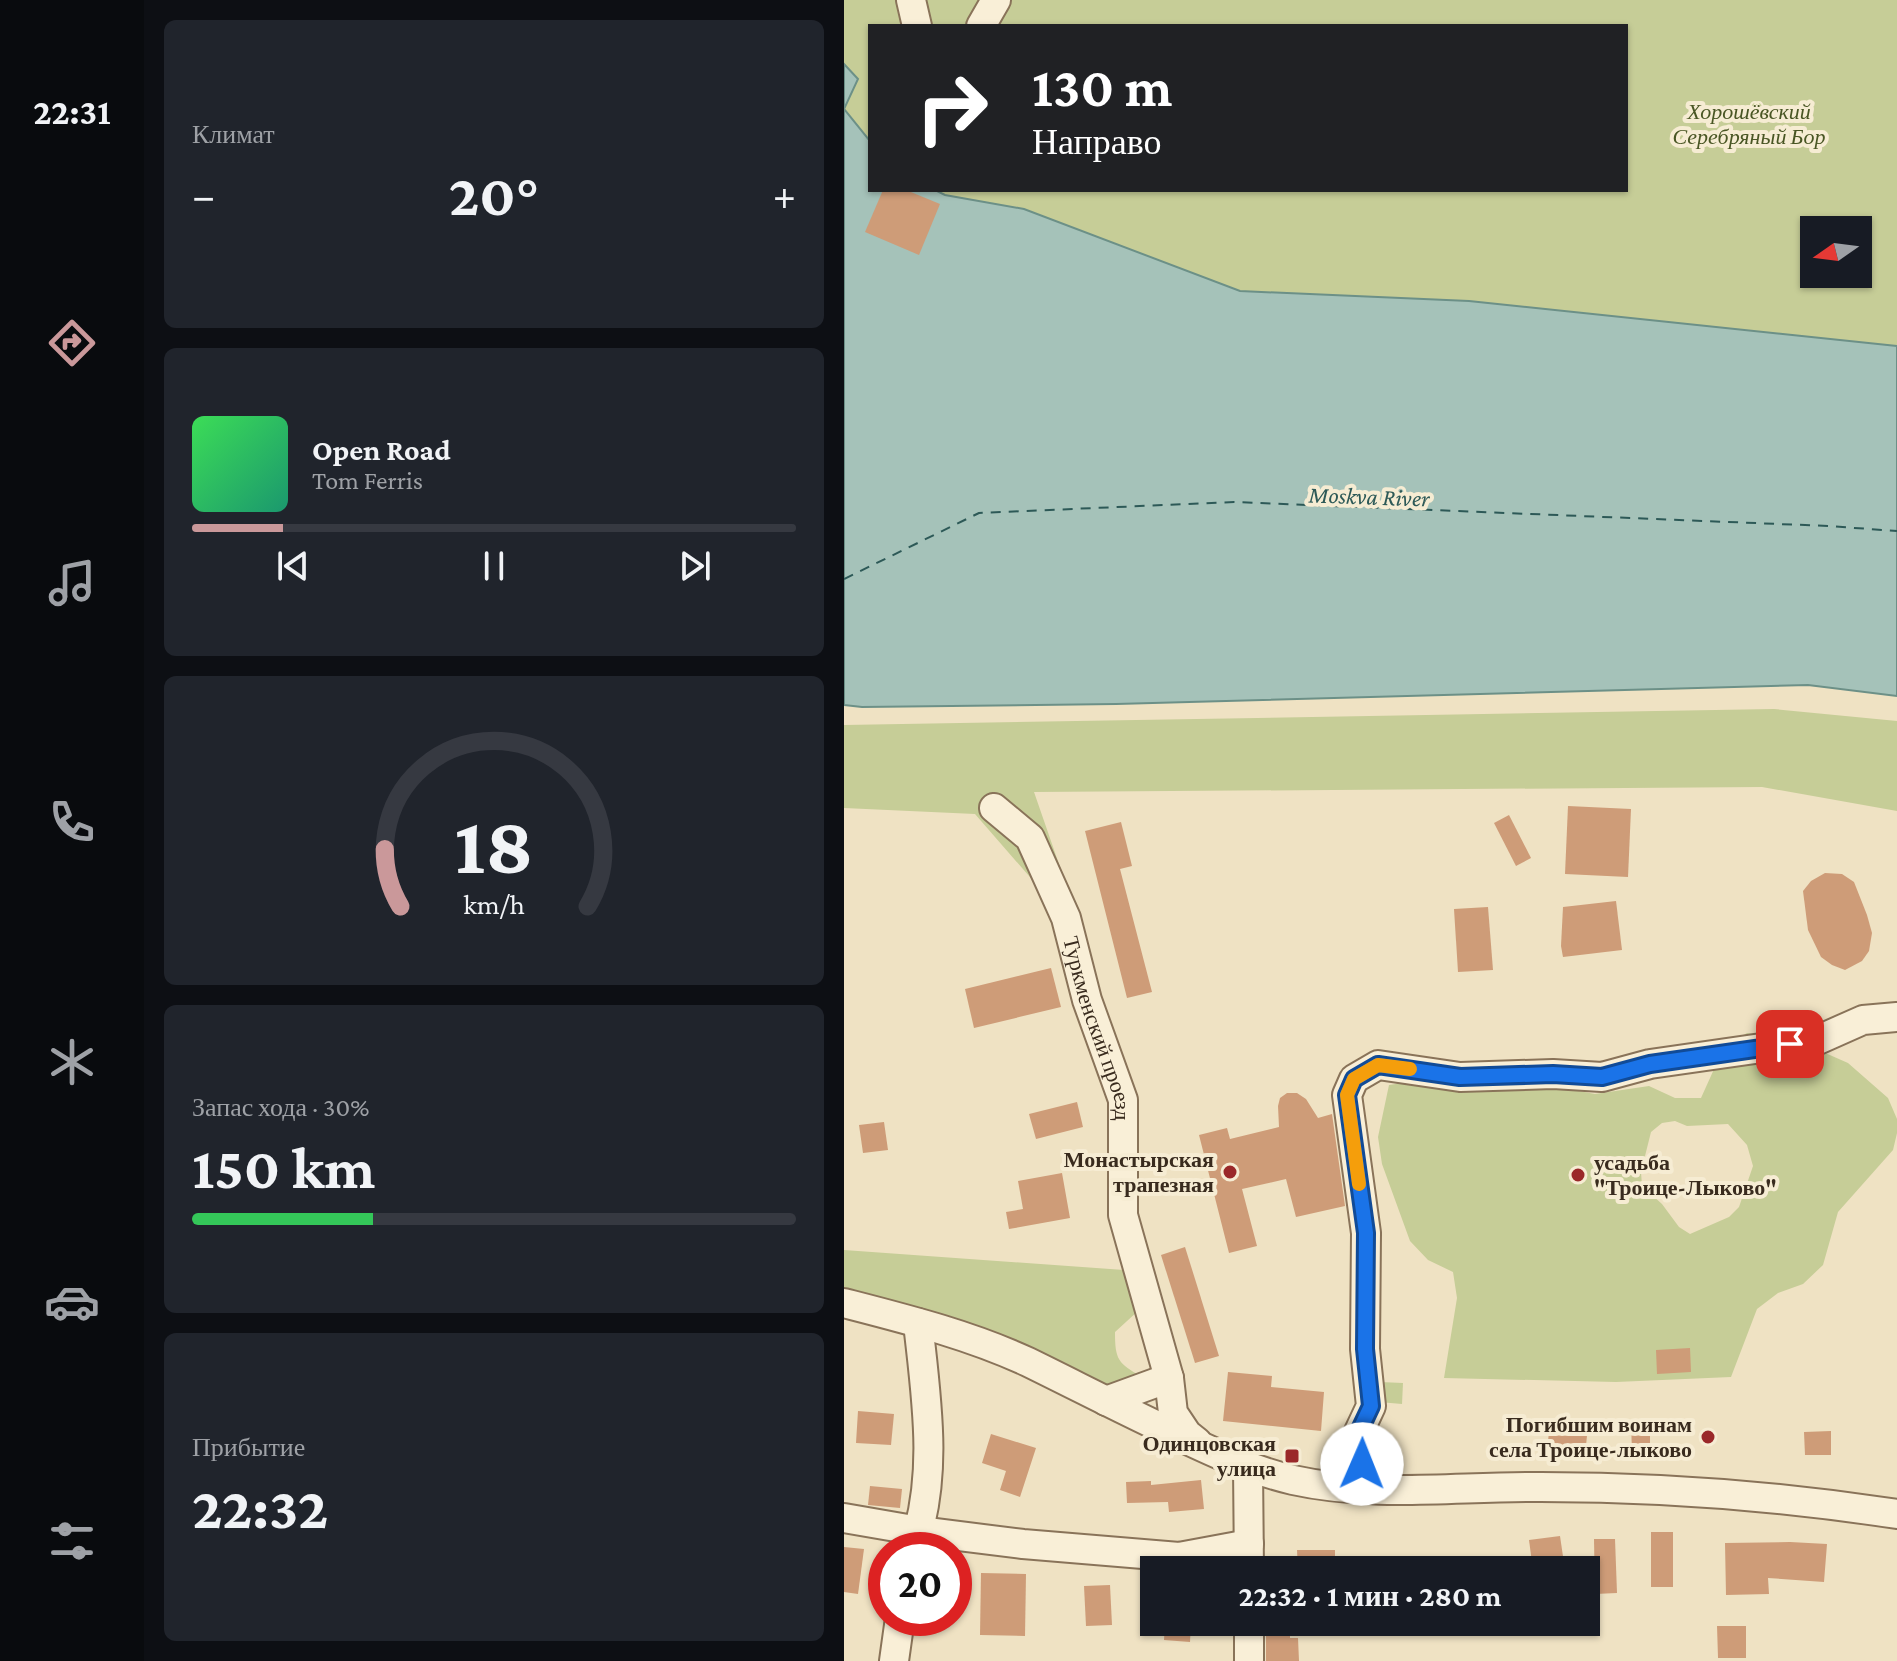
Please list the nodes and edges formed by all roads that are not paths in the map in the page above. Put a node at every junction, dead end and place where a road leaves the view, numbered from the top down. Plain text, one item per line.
1 (911, 0) edge
2 (996, 0) edge
3 (917, 24) edge
4 (982, 24) edge
5 (994, 808) dead end
6 (1897, 1017) edge
7 (844, 1303) edge
8 (918, 1323) junction
9 (1169, 1378) junction
10 (1106, 1401) junction
11 (1205, 1448) junction
12 (1248, 1467) junction
13 (1367, 1489) junction
14 (1897, 1514) edge
15 (844, 1518) edge
16 (887, 1532) edge
17 (917, 1532) edge
18 (972, 1543) edge
19 (1167, 1556) edge
20 (1249, 1556) edge
21 (897, 1636) edge
22 (1249, 1636) edge
23 (894, 1661) edge
24 (1249, 1661) edge

1 - 3 street
2 - 4 street
5 - 9 street, Туркменский проезд
6 - 13 street
7 - 8 street
8 - 10 street
8 - 17 street
9 - 10 street
9 - 11 street, Туркменский проезд
10 - 11 street
11 - 12 street
12 - 13 street
12 - 20 street
13 - 14 street
15 - 16 street
18 - 19 street
21 - 23 street
22 - 24 street

